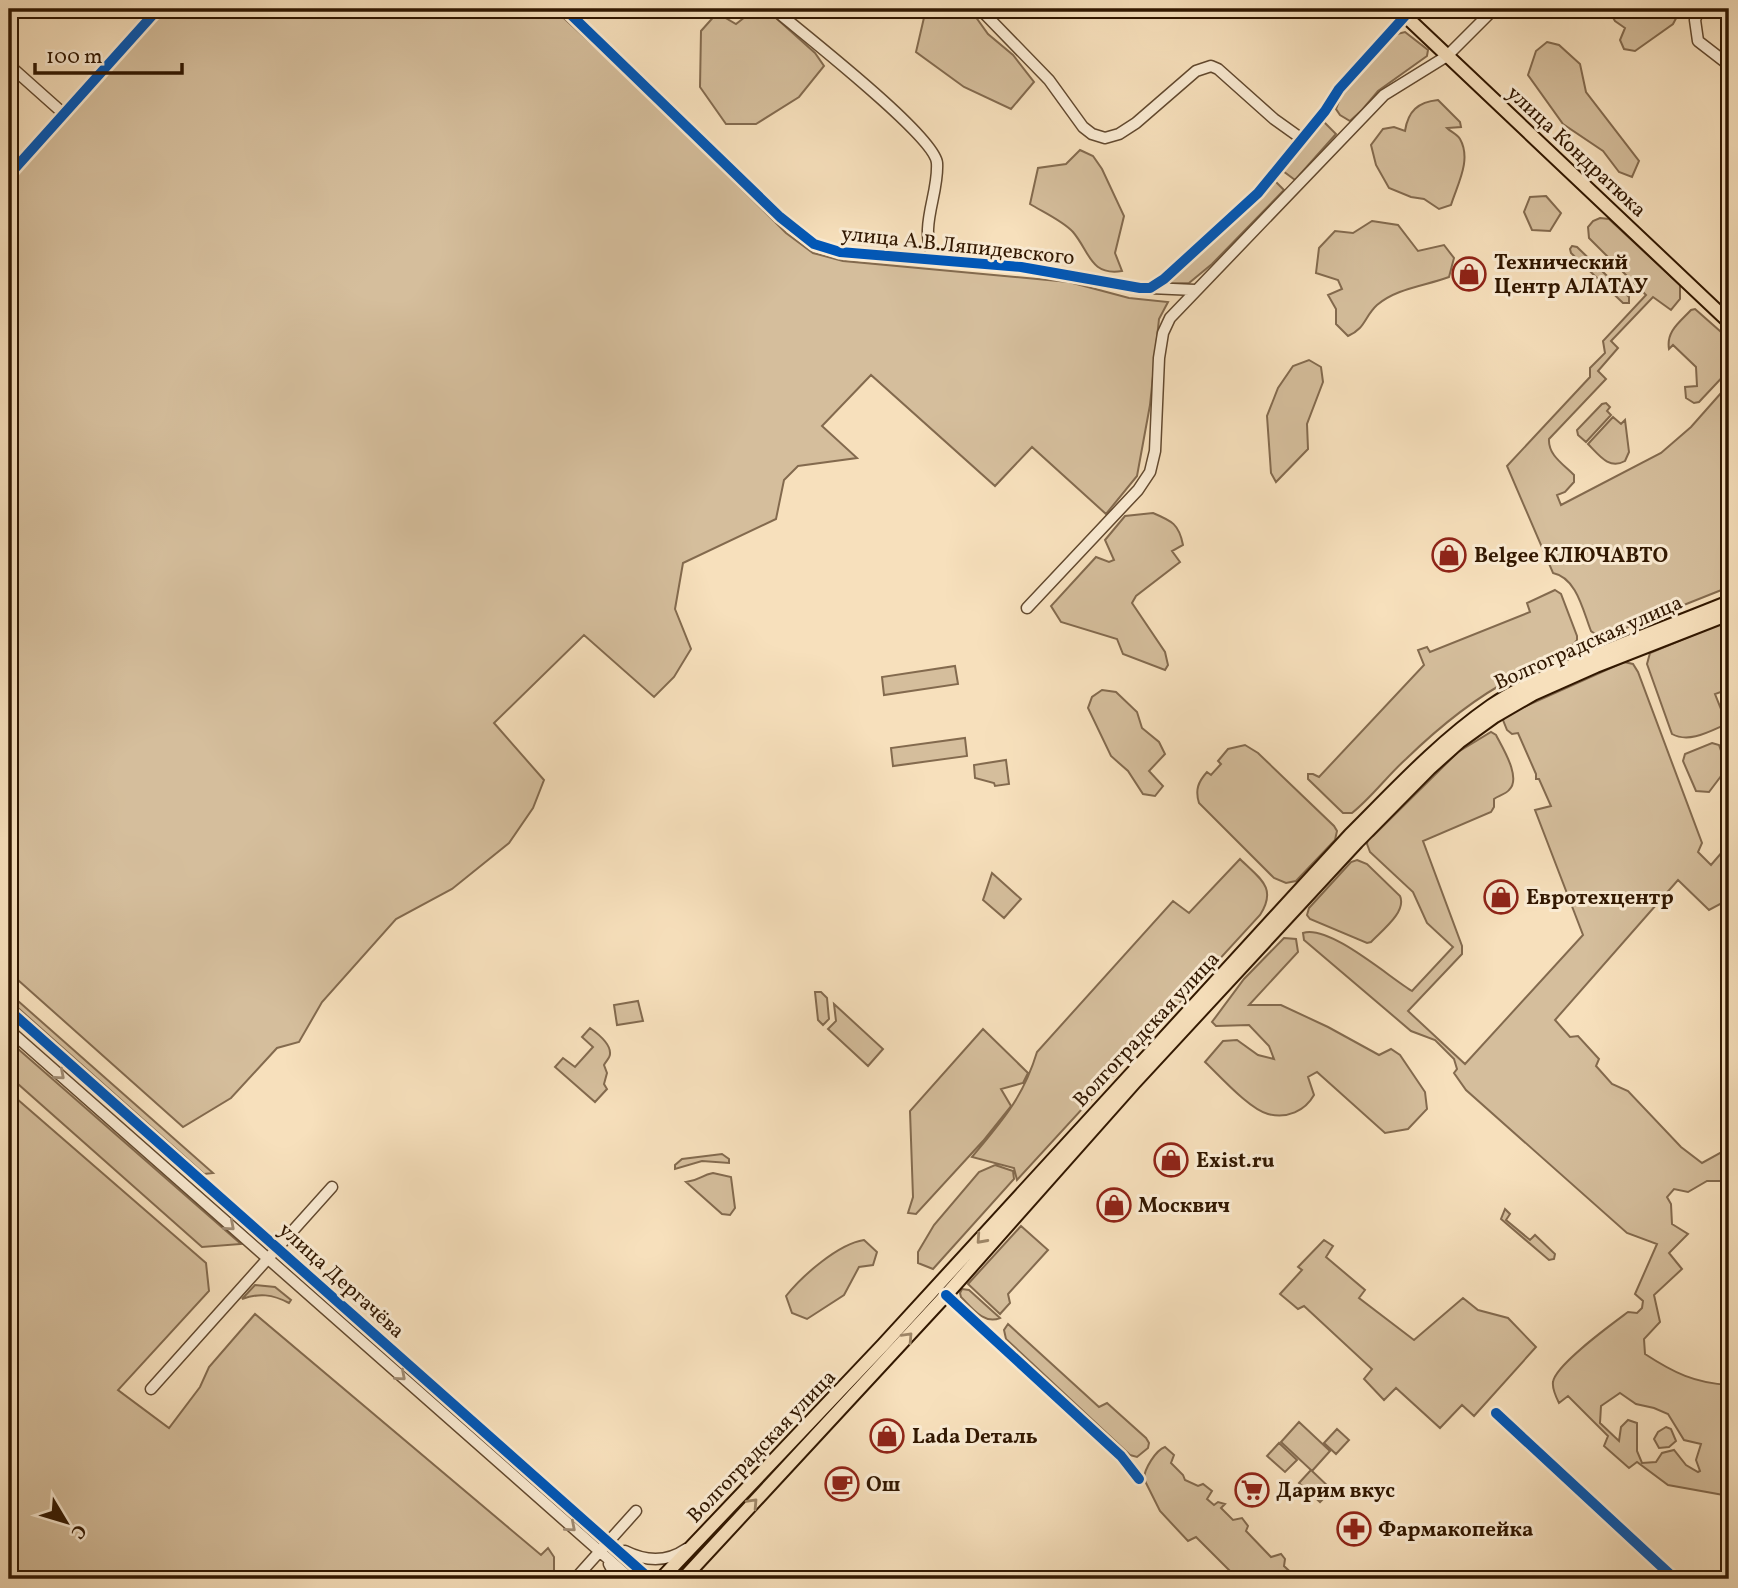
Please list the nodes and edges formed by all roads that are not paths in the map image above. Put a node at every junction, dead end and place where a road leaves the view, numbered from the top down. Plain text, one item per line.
1 (159, 9) edge
2 (565, 9) edge
3 (774, 9) edge
4 (980, 9) edge
5 (1493, 9) edge
6 (1699, 9) edge
7 (1401, 12) edge
8 (1447, 56) junction
9 (9, 65) edge
10 (1729, 65) edge
11 (64, 114) junction
12 (1302, 139) junction
13 (9, 175) edge
14 (934, 258) junction
15 (1150, 288) junction
16 (1195, 290) junction
17 (1729, 322) edge
18 (1729, 603) edge
19 (1027, 608) dead end
20 (1729, 614) edge
21 (9, 1010) edge
22 (9, 1030) edge
23 (1050, 1170) junction
24 (332, 1187) dead end
25 (277, 1247) junction
26 (267, 1258) junction
27 (946, 1295) junction
28 (151, 1389) dead end
29 (1496, 1413) dead end
30 (1139, 1479) dead end
31 (636, 1511) dead end
32 (698, 1541) junction
33 (611, 1543) junction
34 (706, 1553) junction
35 (602, 1554) junction
36 (1674, 1578) edge
37 (575, 1579) edge
38 (617, 1579) edge
39 (631, 1579) edge
40 (650, 1579) edge
41 (661, 1579) edge
42 (683, 1579) edge
43 (694, 1579) edge

1 - 11 street
2 - 14 street, улица А.В.Ляпидевского
3 - 14 street
4 - 12 street
5 - 8 street
6 - 10 street
7 - 8 main road, улица Кондратюка
7 - 12 street
8 - 16 street
8 - 17 main road, улица Кондратюка
9 - 11 street
11 - 13 street
12 - 15 street
14 - 15 street, улица А.В.Ляпидевского
15 - 16 street, улица А.В.Ляпидевского
16 - 19 street
18 - 23 main road, Волгоградская улица
20 - 23 main road, Волгоградская улица
21 - 25 street, улица Дергачёва
22 -> 26 street, улица Дергачёва
23 - 27 main road, Волгоградская улица
23 -> 32 main road, Волгоградская улица
24 - 25 street
25 - 26 street
25 - 33 street, улица Дергачёва
26 - 28 street
26 -> 35 street, улица Дергачёва
27 - 30 street
34 -> 27 main road, Волгоградская улица
29 - 36 street
31 - 33 street
32 - 33 street
32 - 41 main road, Волгоградская улица
33 - 35 street
33 - 40 street, улица Дергачёва
34 - 42 main road, Волгоградская улица
34 - 43 street
35 - 37 street
35 - 38 street
35 - 39 street, улица Дергачёва

